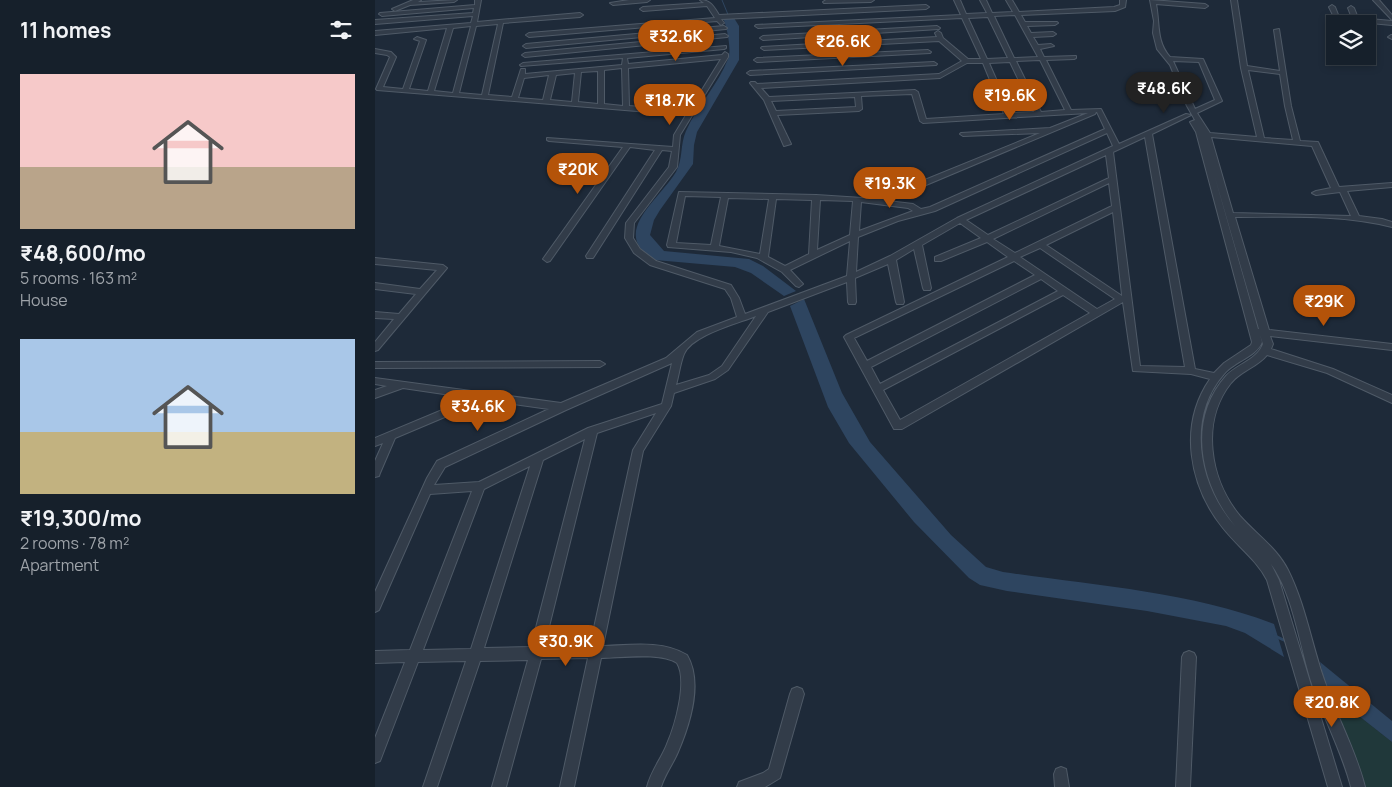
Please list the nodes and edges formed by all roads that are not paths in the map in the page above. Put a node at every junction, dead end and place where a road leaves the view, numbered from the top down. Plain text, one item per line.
1 (418, 0) edge
2 (454, 0) edge
3 (647, 0) edge
4 (703, 0) edge
5 (862, 0) edge
6 (871, 0) edge
7 (923, 0) edge
8 (957, 0) edge
9 (983, 0) edge
10 (1009, 0) edge
11 (1123, 0) edge
12 (1234, 0) edge
13 (1376, 0) edge
14 (1153, 1) edge
15 (826, 2) dead end
16 (477, 3) edge
17 (613, 3) dead end
18 (409, 4) junction
19 (709, 4) junction
20 (1205, 6) dead end
21 (926, 7) junction
22 (1332, 7) dead end
23 (1351, 8) dead end
24 (643, 9) dead end
25 (864, 10) junction
26 (382, 14) junction
27 (476, 14) junction
28 (1017, 14) junction
29 (580, 15) dead end
30 (750, 15) junction
31 (990, 15) junction
32 (1336, 15) edge
33 (1354, 15) edge
34 (375, 16) edge
35 (717, 16) junction
36 (964, 16) junction
37 (666, 17) dead end
38 (934, 18) junction
39 (1392, 18) edge
40 (537, 19) junction
41 (867, 20) junction
42 (501, 21) junction
43 (375, 22) edge
44 (1055, 23) dead end
45 (1376, 23) edge
46 (1392, 23) edge
47 (474, 24) junction
48 (1023, 24) junction
49 (451, 26) junction
50 (758, 26) junction
51 (1376, 27) edge
52 (428, 28) junction
53 (624, 28) junction
54 (724, 28) junction
55 (937, 28) junction
56 (1392, 28) edge
57 (1277, 30) dead end
58 (870, 31) junction
59 (530, 32) junction
60 (375, 33) edge
61 (1053, 34) dead end
62 (1030, 35) junction
63 (625, 36) junction
64 (725, 36) junction
65 (763, 38) junction
66 (940, 39) junction
67 (873, 42) junction
68 (625, 45) junction
69 (526, 46) junction
70 (1051, 46) dead end
71 (724, 47) junction
72 (1037, 47) junction
73 (764, 48) junction
74 (375, 51) edge
75 (929, 52) dead end
76 (876, 54) junction
77 (525, 55) junction
78 (625, 56) junction
79 (725, 57) junction
80 (1074, 57) dead end
81 (1042, 58) junction
82 (1167, 59) junction
83 (757, 60) junction
84 (1012, 60) junction
85 (967, 61) junction
86 (985, 62) junction
87 (934, 64) dead end
88 (523, 65) junction
89 (625, 66) junction
90 (879, 67) junction
91 (601, 68) junction
92 (1244, 68) junction
93 (578, 70) junction
94 (553, 73) junction
95 (1284, 73) junction
96 (750, 74) junction
97 (521, 76) junction
98 (882, 79) junction
99 (755, 86) junction
100 (405, 91) junction
101 (431, 92) junction
102 (886, 93) junction
103 (456, 94) junction
104 (857, 95) junction
105 (485, 96) junction
106 (515, 98) junction
107 (767, 100) junction
108 (546, 101) junction
109 (575, 103) junction
110 (601, 106) junction
111 (626, 108) junction
112 (1099, 110) junction
113 (1069, 112) junction
114 (773, 113) junction
115 (1038, 113) junction
116 (1191, 113) junction
117 (692, 114) junction
118 (1008, 115) junction
119 (1058, 129) junction
120 (1108, 130) junction
121 (1148, 133) junction
122 (963, 134) dead end
123 (1207, 136) junction
124 (1261, 138) junction
125 (549, 139) dead end
126 (1297, 142) junction
127 (787, 144) dead end
128 (628, 145) junction
129 (660, 148) junction
130 (676, 149) junction
131 (1113, 149) junction
132 (1112, 179) junction
133 (1392, 185) edge
134 (1339, 190) junction
135 (1316, 193) dead end
136 (725, 195) junction
137 (773, 196) junction
138 (816, 197) junction
139 (857, 199) junction
140 (880, 201) junction
141 (1117, 207) junction
142 (918, 211) junction
143 (1230, 214) junction
144 (1356, 219) junction
145 (959, 220) junction
146 (1392, 225) edge
147 (855, 237) junction
148 (987, 239) junction
149 (917, 243) junction
150 (1040, 244) junction
151 (714, 248) junction
152 (590, 256) dead end
153 (813, 256) junction
154 (1013, 257) junction
155 (891, 258) junction
156 (547, 259) dead end
157 (763, 259) junction
158 (938, 259) dead end
159 (375, 261) edge
160 (785, 270) junction
161 (1041, 276) junction
162 (851, 277) junction
163 (799, 284) dead end
164 (375, 286) edge
165 (927, 288) dead end
166 (1063, 291) junction
167 (423, 292) junction
168 (1124, 298) junction
169 (852, 302) dead end
170 (899, 302) dead end
171 (765, 311) junction
172 (1096, 313) junction
173 (375, 314) edge
174 (401, 317) junction
175 (742, 318) junction
176 (1254, 332) junction
177 (1265, 333) junction
178 (375, 347) edge
179 (1392, 347) edge
180 (1265, 351) junction
181 (679, 354) junction
182 (600, 364) dead end
183 (375, 365) edge
184 (865, 366) junction
185 (1191, 371) junction
186 (1214, 377) dead end
187 (375, 381) edge
188 (402, 385) junction
189 (878, 390) junction
190 (670, 391) junction
191 (375, 394) edge
192 (486, 396) junction
193 (1392, 399) edge
194 (666, 406) junction
195 (562, 407) junction
196 (592, 431) junction
197 (391, 436) junction
198 (375, 442) edge
199 (538, 459) junction
200 (375, 473) edge
201 (480, 486) junction
202 (427, 490) junction
203 (375, 606) edge
204 (597, 652) junction
205 (536, 653) junction
206 (475, 655) junction
207 (413, 656) junction
208 (375, 657) edge
209 (1189, 657) dead end
210 (797, 694) dead end
211 (375, 756) edge
212 (430, 787) edge
213 (499, 787) edge
214 (567, 787) edge
215 (655, 787) edge
216 (744, 787) edge
217 (1183, 787) edge
218 (1335, 787) edge
219 (1358, 787) edge

1 - 18 street
2 - 18 street
3 - 17 street
4 - 19 street
5 - 6 street
5 - 15 street
5 - 25 street
7 - 21 street
8 - 36 street
9 - 31 street
10 - 28 street
11 - 28 street
12 - 92 street
13 - 39 street
14 - 20 street
14 - 82 street
16 - 26 street
16 - 27 street
18 - 26 street
19 - 24 street
19 - 35 street
21 - 25 street
21 - 38 street
22 - 32 street
23 - 33 street
25 - 30 street
25 - 41 street
26 - 34 street
27 - 43 street
27 - 47 street
28 - 31 street
28 - 48 street
29 - 40 street
30 - 35 street
30 - 50 street
31 - 36 street
31 - 84 street
35 - 37 street
35 - 53 street
35 - 54 street
36 - 38 street
36 - 86 street
38 - 41 street
38 - 55 street
40 - 42 street
40 - 59 street
41 - 50 street
41 - 58 street
42 - 47 street
42 - 105 street
44 - 48 street
45 - 46 street
47 - 49 street
47 - 103 street
48 - 62 street
49 - 52 street
49 - 101 street
50 - 65 street
51 - 56 street
52 - 60 street
52 - 100 street
53 - 59 street
53 - 63 street
54 - 63 street
54 - 64 street
55 - 58 street
55 - 66 street
57 - 95 street
58 - 65 street
58 - 67 street
59 - 69 street
61 - 62 street
62 - 72 street
63 - 68 street
63 - 69 street
64 - 68 street
64 - 71 street
65 - 73 street
66 - 67 street
66 - 85 street
67 - 73 street
67 - 76 street
68 - 77 street
68 - 78 street
69 - 77 street
70 - 72 street
71 - 78 street
71 - 79 street
72 - 81 street
73 - 83 street
74 - 100 street
75 - 76 street
76 - 83 street
76 - 90 street
77 - 88 street
78 - 88 street
78 - 89 street
79 - 89 street
79 - 117 street
80 - 81 street
81 - 84 street
81 - 113 street
82 - 116 street
82 - 116 street
83 - 96 street
84 - 86 street
84 - 115 street
85 - 86 street
85 - 98 street
86 - 118 street
87 - 90 street
88 - 97 street
89 - 91 street
89 - 111 street
90 - 96 street
90 - 98 street
91 - 93 street
91 - 110 street
92 - 95 street
92 - 124 street
93 - 94 street
93 - 109 street
94 - 97 street
94 - 108 street
95 - 126 street
96 - 99 street
97 - 106 street
98 - 99 street
98 - 102 street
99 - 107 street
100 - 101 street
101 - 103 street
102 - 104 street
102 - 118 street
103 - 105 street
104 - 107 street
104 - 114 street
105 - 106 street
106 - 108 street
107 - 114 street
108 - 109 street
109 - 110 street
110 - 111 street
111 - 117 street
112 - 113 street
112 - 119 street
112 - 120 street
113 - 115 street
114 - 127 street
115 - 118 street
116 - 121 street
116 - 123 street
116 - 176 street
117 - 130 street
119 - 122 street
119 - 140 street
120 - 131 street
120 - 142 street
121 - 131 street
121 - 185 street
123 - 124 street
123 - 143 street
124 - 126 street
125 - 128 street
126 - 134 street
128 - 129 street
128 - 156 street
129 - 130 street
129 - 152 street
130 - 175 street
131 - 132 street
131 - 145 street
132 - 141 street
132 - 148 street
133 - 134 street
134 - 135 street
134 - 144 street
136 - 137 street
136 - 151 street
136 - 151 street
137 - 138 street
137 - 157 street
138 - 139 street
138 - 153 street
139 - 140 street
139 - 147 street
140 - 142 street
141 - 150 street
141 - 168 street
142 - 147 street
143 - 144 street
143 - 177 street
144 - 146 street
145 - 148 street
145 - 149 street
147 - 153 street
147 - 162 street
148 - 154 street
148 - 158 street
149 - 155 street
149 - 165 street
150 - 154 street
150 - 168 street
151 - 157 street
153 - 160 street
154 - 161 street
154 - 184 street
155 - 162 street
155 - 170 street
157 - 160 street
159 - 167 street
160 - 163 street
161 - 166 street
161 - 184 street
162 - 169 street
162 - 171 street
164 - 167 street
166 - 172 street
166 - 189 street
167 - 174 street
168 - 172 street
168 - 185 street
171 - 175 street
171 - 190 street
172 - 189 street
173 - 174 street
174 - 178 street
175 - 181 street
176 - 177 street
176 - 218 street
177 - 179 street
177 - 180 street
180 - 193 street
180 - 219 street
181 - 190 street
181 - 195 street
182 - 183 street
184 - 189 street
185 - 186 street
187 - 188 street
188 - 191 street
188 - 192 street
190 - 194 street
192 - 195 street
192 - 197 street
194 - 196 street
194 - 204 street
195 - 202 street
196 - 199 street
196 - 205 street
197 - 198 street
197 - 200 street
199 - 201 street
199 - 206 street
201 - 202 street
201 - 207 street
202 - 203 street
204 - 205 street
204 - 214 street
204 - 215 street
205 - 206 street
205 - 213 street
206 - 207 street
206 - 212 street
207 - 208 street
207 - 211 street
209 - 217 street
210 - 216 street

